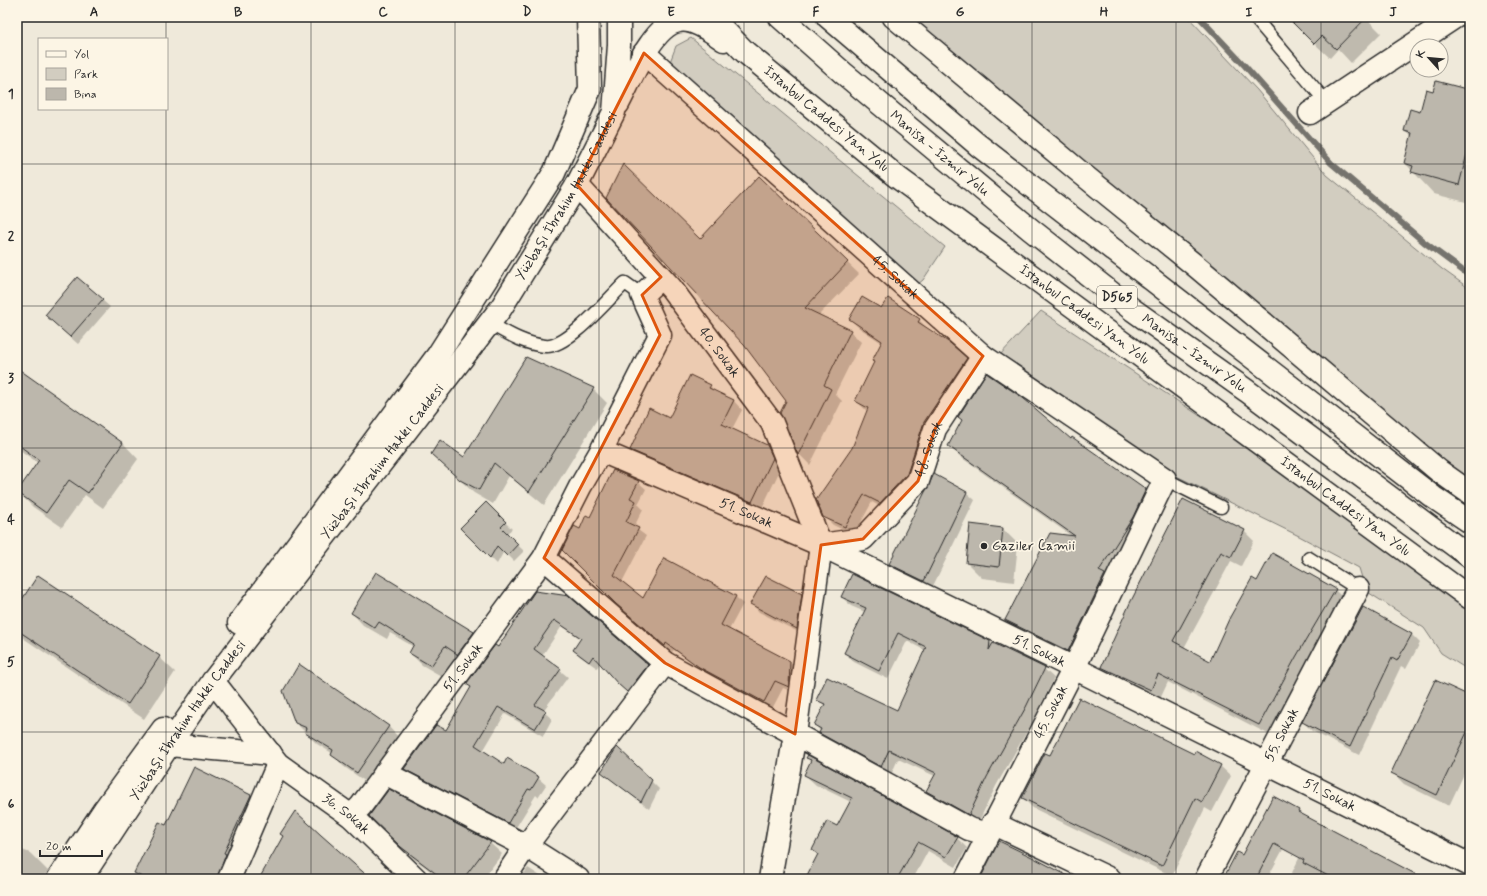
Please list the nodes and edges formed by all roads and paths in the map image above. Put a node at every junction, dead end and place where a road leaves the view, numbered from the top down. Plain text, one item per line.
1 (588, 17) edge
2 (619, 17) edge
3 (711, 17) edge
4 (780, 17) edge
5 (828, 17) edge
6 (894, 17) edge
7 (1254, 17) edge
8 (1455, 17) edge
9 (745, 52) junction
10 (644, 53) junction
11 (1318, 108) joint
12 (614, 112) junction
13 (577, 185) junction
14 (661, 278) junction
15 (642, 295) junction
16 (489, 323) junction
17 (983, 356) junction
18 (602, 451) junction
19 (1165, 479) junction
20 (1470, 493) edge
21 (1220, 507) dead end
22 (1470, 522) edge
23 (821, 545) junction
24 (1470, 557) edge
25 (544, 558) junction
26 (1309, 558) dead end
27 (1358, 590) joint
28 (1470, 598) edge
29 (665, 663) junction
30 (1074, 668) junction
31 (213, 681) junction
32 (795, 734) junction
33 (169, 744) junction
34 (275, 759) junction
35 (1266, 764) junction
36 (384, 773) junction
37 (351, 816) junction
38 (991, 828) junction
39 (526, 846) junction
40 (1470, 865) edge
41 (236, 875) edge
42 (58, 879) edge
43 (81, 879) edge
44 (416, 879) edge
45 (504, 879) edge
46 (578, 879) edge
47 (770, 879) edge
48 (966, 879) edge
49 (1110, 879) edge
50 (1206, 879) edge

1 - 42 main road, Yüzbaşı İbrahim Hakkı Caddesi
2 - 12 main road, Yüzbaşı İbrahim Hakkı Caddesi
3 - 9 main road, İstanbul Caddesi Yan Yolu
4 - 24 main road, Manisa - İzmir Yolu / D565
5 - 22 main road, Manisa - İzmir Yolu / D565
6 - 20 main road
7 - 11 lane
8 - 11 main road
9 - 10 main road
9 - 28 main road, İstanbul Caddesi Yan Yolu
10 - 12 main road
10 - 17 main road, 45. Sokak
12 - 13 main road, Yüzbaşı İbrahim Hakkı Caddesi
13 - 14 main road, 40. Sokak
13 - 16 main road, Yüzbaşı İbrahim Hakkı Caddesi
14 - 15 main road
14 - 23 main road, 40. Sokak
15 - 16 lane
15 - 18 main road, 51. Sokak
16 - 31 main road, Yüzbaşı İbrahim Hakkı Caddesi
17 - 19 main road, 45. Sokak
17 - 23 main road, 48. Sokak
18 - 23 main road, 51. Sokak
18 - 25 main road, 51. Sokak
19 - 21 lane, 45. Sokak
19 - 30 main road, 45. Sokak
23 - 30 main road, 51. Sokak
23 - 32 main road
25 - 29 main road
25 - 36 main road, 51. Sokak
26 - 27 lane
27 - 35 main road, 55. Sokak
29 - 32 main road
29 - 39 main road
30 - 35 main road, 51. Sokak
30 - 38 main road, 45. Sokak
31 - 33 main road, Yüzbaşı İbrahim Hakkı Caddesi
31 - 34 main road, 36. Sokak
32 - 38 main road
32 - 47 main road
33 - 34 main road, 36. Sokak
33 - 43 main road, Yüzbaşı İbrahim Hakkı Caddesi
34 - 37 main road, 36. Sokak
34 - 41 main road
35 - 40 main road, 51. Sokak
35 - 50 main road, 55. Sokak
36 - 37 main road, 51. Sokak
36 - 39 main road
37 - 44 main road, 36. Sokak
38 - 48 main road, 45. Sokak
38 - 49 main road
39 - 45 main road
39 - 46 main road

